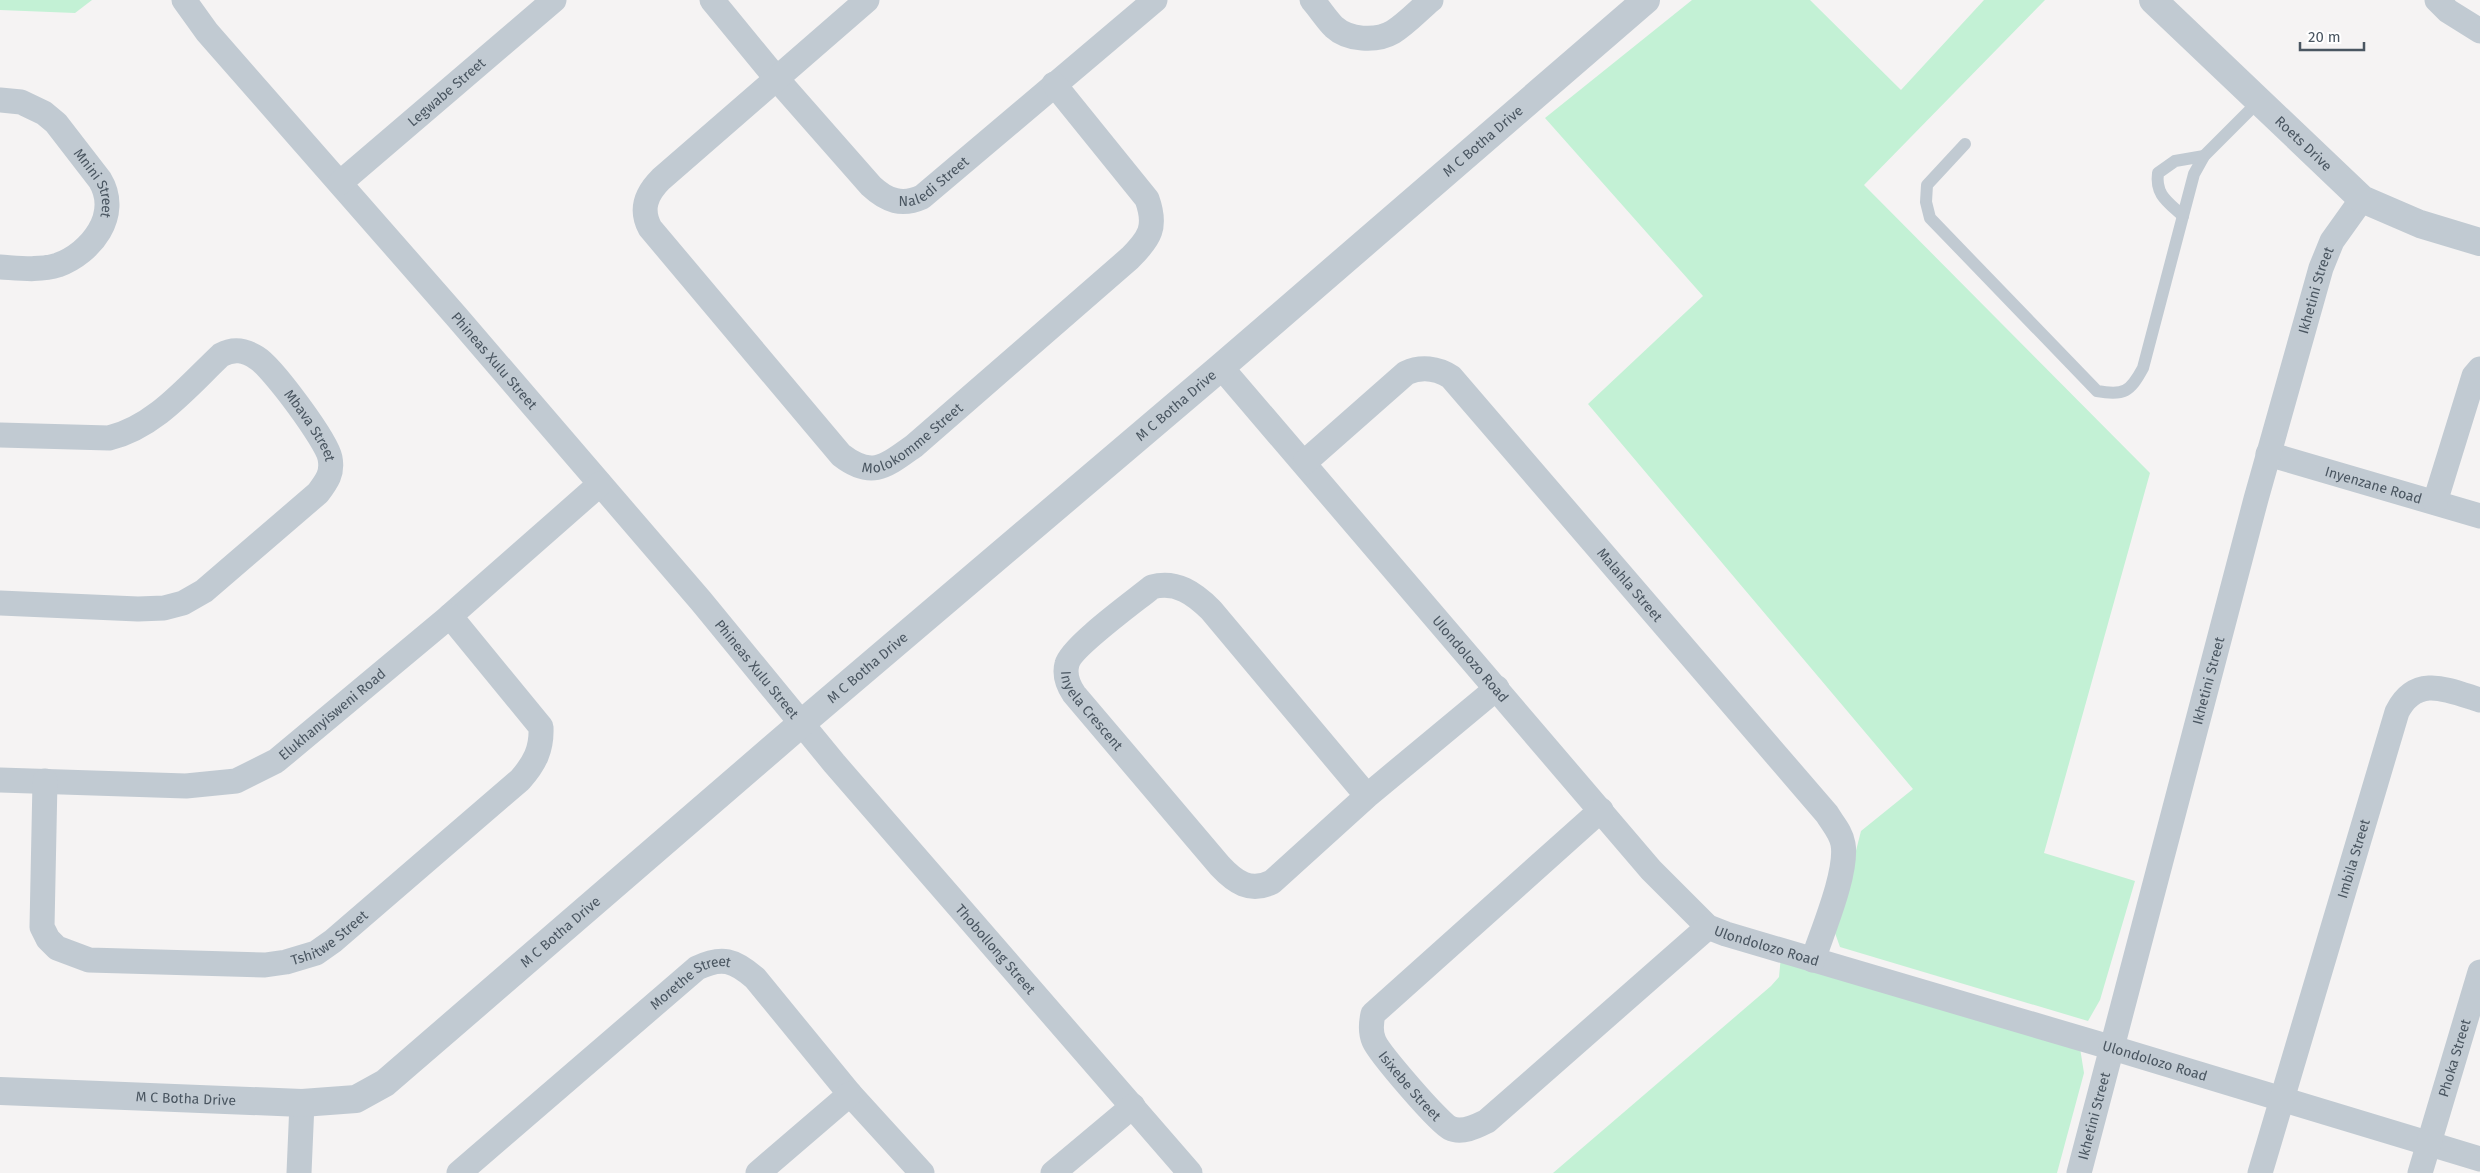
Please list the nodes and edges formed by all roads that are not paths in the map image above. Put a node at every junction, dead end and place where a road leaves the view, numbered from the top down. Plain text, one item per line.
1 (184, 0) edge
2 (554, 0) edge
3 (712, 0) edge
4 (867, 0) edge
5 (1155, 0) edge
6 (1312, 0) edge
7 (1431, 0) edge
8 (1646, 0) edge
9 (2153, 0) edge
10 (2437, 0) edge
11 (2480, 31) edge
12 (776, 78) junction
13 (1054, 84) junction
14 (0, 100) edge
15 (2259, 101) junction
16 (1965, 144) dead end
17 (2204, 156) junction
18 (340, 183) junction
19 (2362, 199) junction
20 (2183, 216) junction
21 (2480, 242) edge
22 (0, 267) edge
23 (1221, 367) junction
24 (2480, 369) edge
25 (0, 435) edge
26 (2268, 454) junction
27 (1305, 462) junction
28 (600, 484) junction
29 (2435, 502) junction
30 (2480, 516) edge
31 (0, 603) edge
32 (450, 616) junction
33 (1497, 688) junction
34 (2480, 700) edge
35 (802, 723) junction
36 (0, 780) edge
37 (45, 781) junction
38 (1368, 796) junction
39 (1601, 810) junction
40 (1708, 927) junction
41 (1813, 960) junction
42 (2480, 972) edge
43 (2113, 1048) junction
44 (0, 1091) edge
45 (850, 1094) junction
46 (2281, 1099) junction
47 (302, 1103) junction
48 (1133, 1106) junction
49 (2429, 1144) junction
50 (2480, 1159) edge
51 (300, 1173) edge
52 (459, 1173) edge
53 (758, 1173) edge
54 (922, 1173) edge
55 (1053, 1173) edge
56 (1190, 1173) edge
57 (2079, 1173) edge
58 (2260, 1173) edge
59 (2420, 1173) edge

1 - 18 street, Phineas Xulu Street
2 - 18 street, Legwabe Street
3 - 12 street, Naledi Street
4 - 12 street, Molokomme Street
5 - 13 street, Naledi Street
6 - 7 street
8 - 23 street, M C Botha Drive
9 - 15 street, Roets Drive
10 - 11 street
12 - 13 street, Naledi Street
12 - 13 street, Molokomme Street
14 - 22 street, Mnini Street
15 - 17 lane
15 - 19 street, Roets Drive
16 - 20 lane
17 - 20 lane
17 - 20 lane
18 - 28 street, Phineas Xulu Street
19 - 21 street, Roets Drive
19 - 26 street, Ikhetini Street
23 - 27 street, Ulondolozo Road
23 - 35 street, M C Botha Drive
24 - 29 street
25 - 31 street, Mbava Street
26 - 29 street, Inyenzane Road
26 - 43 street, Ikhetini Street
27 - 33 street, Ulondolozo Road
27 - 41 street, Malahla Street
28 - 32 street, Elukhanyisweni Road
28 - 35 street, Phineas Xulu Street
29 - 30 street, Inyenzane Road
32 - 37 street, Elukhanyisweni Road
32 - 37 street, Tshitwe Street
33 - 38 street, Inyela Crescent
33 - 39 street, Ulondolozo Road
34 - 46 street, Imbila Street
35 - 47 street, M C Botha Drive
35 - 48 street, Thobollong Street
36 - 37 street, Elukhanyisweni Road
38 - 38 street, Inyela Crescent
39 - 40 street, Ulondolozo Road
39 - 40 street, Isixebe Street
40 - 41 street, Ulondolozo Road
41 - 43 street, Ulondolozo Road
42 - 49 street, Phoka Street
43 - 46 street, Ulondolozo Road
43 - 57 street, Ikhetini Street
44 - 47 street, M C Botha Drive
45 - 52 street, Morethe Street
45 - 53 street
45 - 54 street, Morethe Street
46 - 49 street, Ulondolozo Road
46 - 58 street
47 - 51 street
48 - 55 street
48 - 56 street, Thobollong Street
49 - 50 street, Ulondolozo Road
49 - 59 street, Phoka Street

